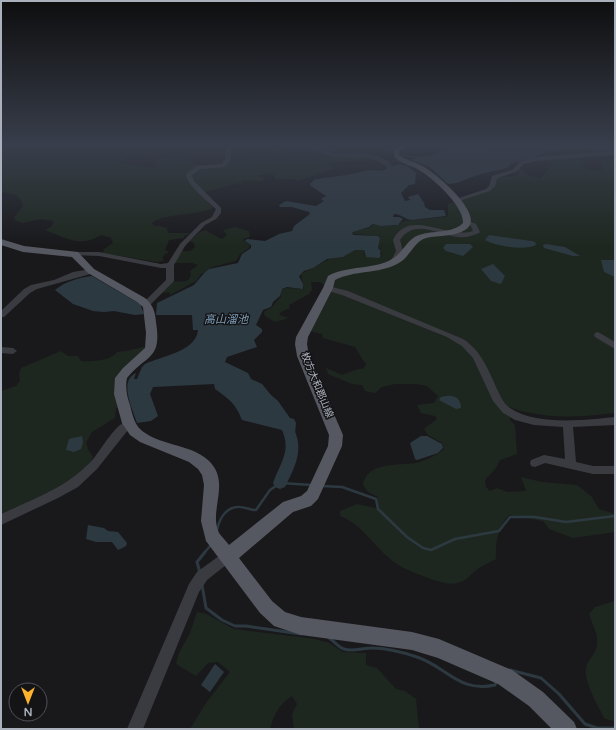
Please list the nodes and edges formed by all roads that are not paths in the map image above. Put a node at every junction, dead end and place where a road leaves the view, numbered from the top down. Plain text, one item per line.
1 (189, 178) edge
2 (433, 178) edge
3 (494, 178) edge
4 (456, 200) junction
5 (447, 232) junction
6 (1, 242) edge
7 (75, 254) junction
8 (398, 260) junction
9 (170, 265) junction
10 (91, 271) junction
11 (328, 288) junction
12 (146, 304) junction
13 (1, 315) edge
14 (598, 335) dead end
15 (615, 346) edge
16 (1, 350) edge
17 (13, 351) dead end
18 (615, 420) edge
19 (129, 424) junction
20 (568, 424) junction
21 (535, 463) dead end
22 (571, 465) junction
23 (615, 470) edge
24 (1, 520) edge
25 (227, 556) junction
26 (135, 729) edge
27 (567, 729) edge

1 - 9 street
2 - 4 main road
3 - 4 street
4 - 5 main road
5 - 8 main road
5 - 8 street
6 - 7 main road
7 - 9 street
7 - 10 main road
8 - 11 main road, 枚方大和郡山線
9 - 12 street
10 - 12 main road
10 - 13 street
11 - 20 street
11 - 25 main road, 枚方大和郡山線
12 - 19 main road
14 - 15 street
16 - 17 street
18 - 20 street
19 - 24 street
19 - 25 main road
20 - 22 street
21 - 22 street
22 - 23 street
25 - 26 street
25 - 27 main road

